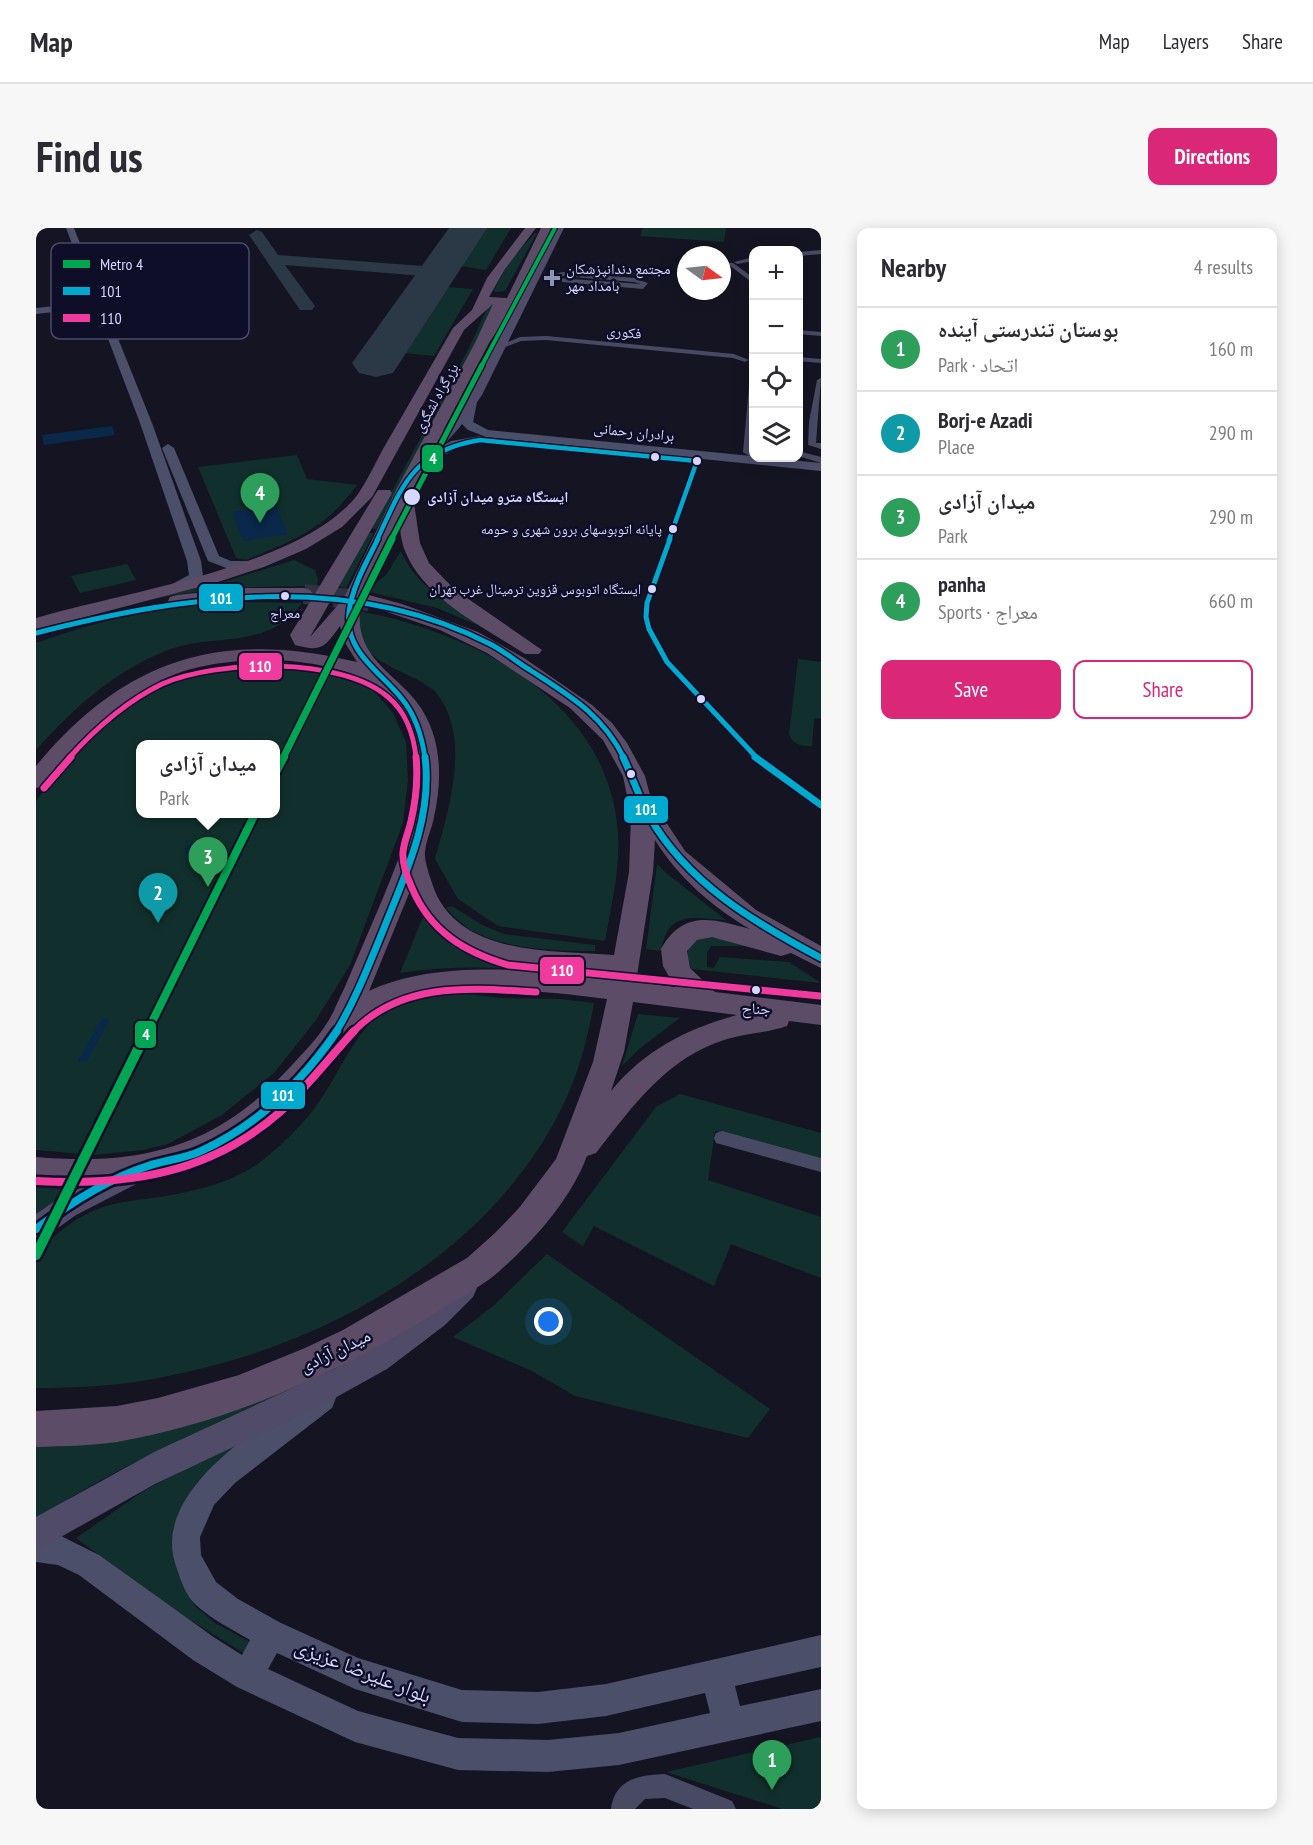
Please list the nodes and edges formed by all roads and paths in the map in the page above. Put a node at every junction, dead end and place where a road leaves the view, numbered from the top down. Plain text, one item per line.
1 (70, 228) edge
2 (80, 228) edge
3 (524, 228) edge
4 (531, 228) edge
5 (546, 228) edge
6 (559, 228) edge
7 (77, 243) edge
8 (85, 243) edge
9 (514, 247) junction
10 (821, 252) edge
11 (803, 254) edge
12 (749, 261) edge
13 (734, 263) junction
14 (498, 271) junction
15 (524, 272) junction
16 (749, 272) edge
17 (562, 274) joint
18 (749, 278) edge
19 (51, 309) edge
20 (36, 311) edge
21 (477, 312) junction
22 (518, 325) junction
23 (803, 332) edge
24 (821, 334) edge
25 (120, 339) edge
26 (482, 343) junction
27 (122, 345) junction
28 (500, 347) junction
29 (749, 360) edge
30 (749, 360) edge
31 (803, 361) edge
32 (821, 363) edge
33 (821, 380) edge
34 (471, 402) junction
35 (817, 422) edge
36 (483, 437) junction
37 (821, 446) edge
38 (803, 455) edge
39 (749, 457) edge
40 (821, 460) edge
41 (785, 462) edge
42 (419, 464) junction
43 (821, 467) edge
44 (821, 474) edge
45 (404, 490) junction
46 (213, 558) junction
47 (194, 561) junction
48 (257, 564) junction
49 (158, 593) junction
50 (312, 596) junction
51 (361, 601) junction
52 (36, 624) edge
53 (36, 633) edge
54 (198, 660) junction
55 (377, 676) junction
56 (602, 722) junction
57 (36, 781) edge
58 (640, 797) junction
59 (413, 856) junction
60 (820, 958) edge
61 (623, 978) junction
62 (710, 1002) junction
63 (821, 1016) edge
64 (337, 1030) junction
65 (722, 1138) dead end
66 (821, 1165) edge
67 (568, 1166) junction
68 (144, 1168) junction
69 (36, 1170) edge
70 (36, 1229) edge
71 (486, 1263) junction
72 (347, 1379) junction
73 (36, 1429) edge
74 (36, 1535) edge
75 (36, 1547) edge
76 (270, 1634) junction
77 (821, 1651) edge
78 (716, 1674) junction
79 (248, 1676) junction
80 (821, 1705) edge
81 (729, 1725) junction
82 (623, 1809) edge
83 (724, 1809) edge

1 - 7 main road
2 - 8 main road
3 - 9 highway
4 - 9 highway, بزرگراه لشگری
5 - 15 highway, بزرگراه لشگری
6 - 22 main road
9 - 14 highway, بزرگراه لشگری
10 - 11 street
12 - 13 street
13 - 16 street
13 - 18 street
14 - 15 highway
14 - 21 highway, بزرگراه لشگری
15 - 26 highway, بزرگراه لشگری
17 - 17 street
19 - 20 main road
21 - 26 highway
21 - 48 highway
21 - 50 highway, بزرگراه لشگری
22 - 28 main road
22 - 29 street, فکوری
23 - 24 street
25 - 27 main road
26 - 42 highway, بزرگراه لشگری
27 - 46 main road
27 - 47 main road
28 - 30 street, فکوری
28 - 34 main road
31 - 32 street
33 - 35 street
34 - 36 main road
34 - 42 main road
35 - 37 street
36 - 39 main road, برادران رحمانی
36 - 42 main road
36 - 44 main road, برادران رحمانی
38 - 40 street
41 - 43 main road, برادران رحمانی
42 - 45 highway, بزرگراه لشگری
45 - 51 highway, بزرگراه لشگری
45 - 56 highway
46 - 47 main road
46 - 48 main road
47 - 49 main road
48 - 49 highway
49 - 52 highway
50 - 51 highway
50 - 53 highway
50 - 54 highway
51 - 55 highway
51 - 56 highway, میدان آزادی
54 - 55 highway
54 - 57 highway
55 - 59 highway
56 - 58 highway, میدان آزادی
58 - 60 highway
58 - 61 highway, میدان آزادی
59 - 61 highway
59 - 64 highway
60 - 62 highway
61 - 62 highway
61 - 64 highway
61 - 67 highway, میدان آزادی
62 - 63 highway
63 - 67 highway
64 - 68 highway
65 - 66 street
67 - 71 highway, میدان آزادی
68 - 69 highway
68 - 70 main road
71 - 72 main road
71 - 73 highway, میدان آزادی
72 - 74 main road
72 - 76 main road, بلوار علیرضا عزیزی
75 - 79 main road
76 - 78 main road, بلوار علیرضا عزیزی
76 - 79 main road
77 - 78 main road, بلوار علیرضا عزیزی
78 - 81 main road
79 - 81 main road
80 - 81 main road
82 - 83 street

